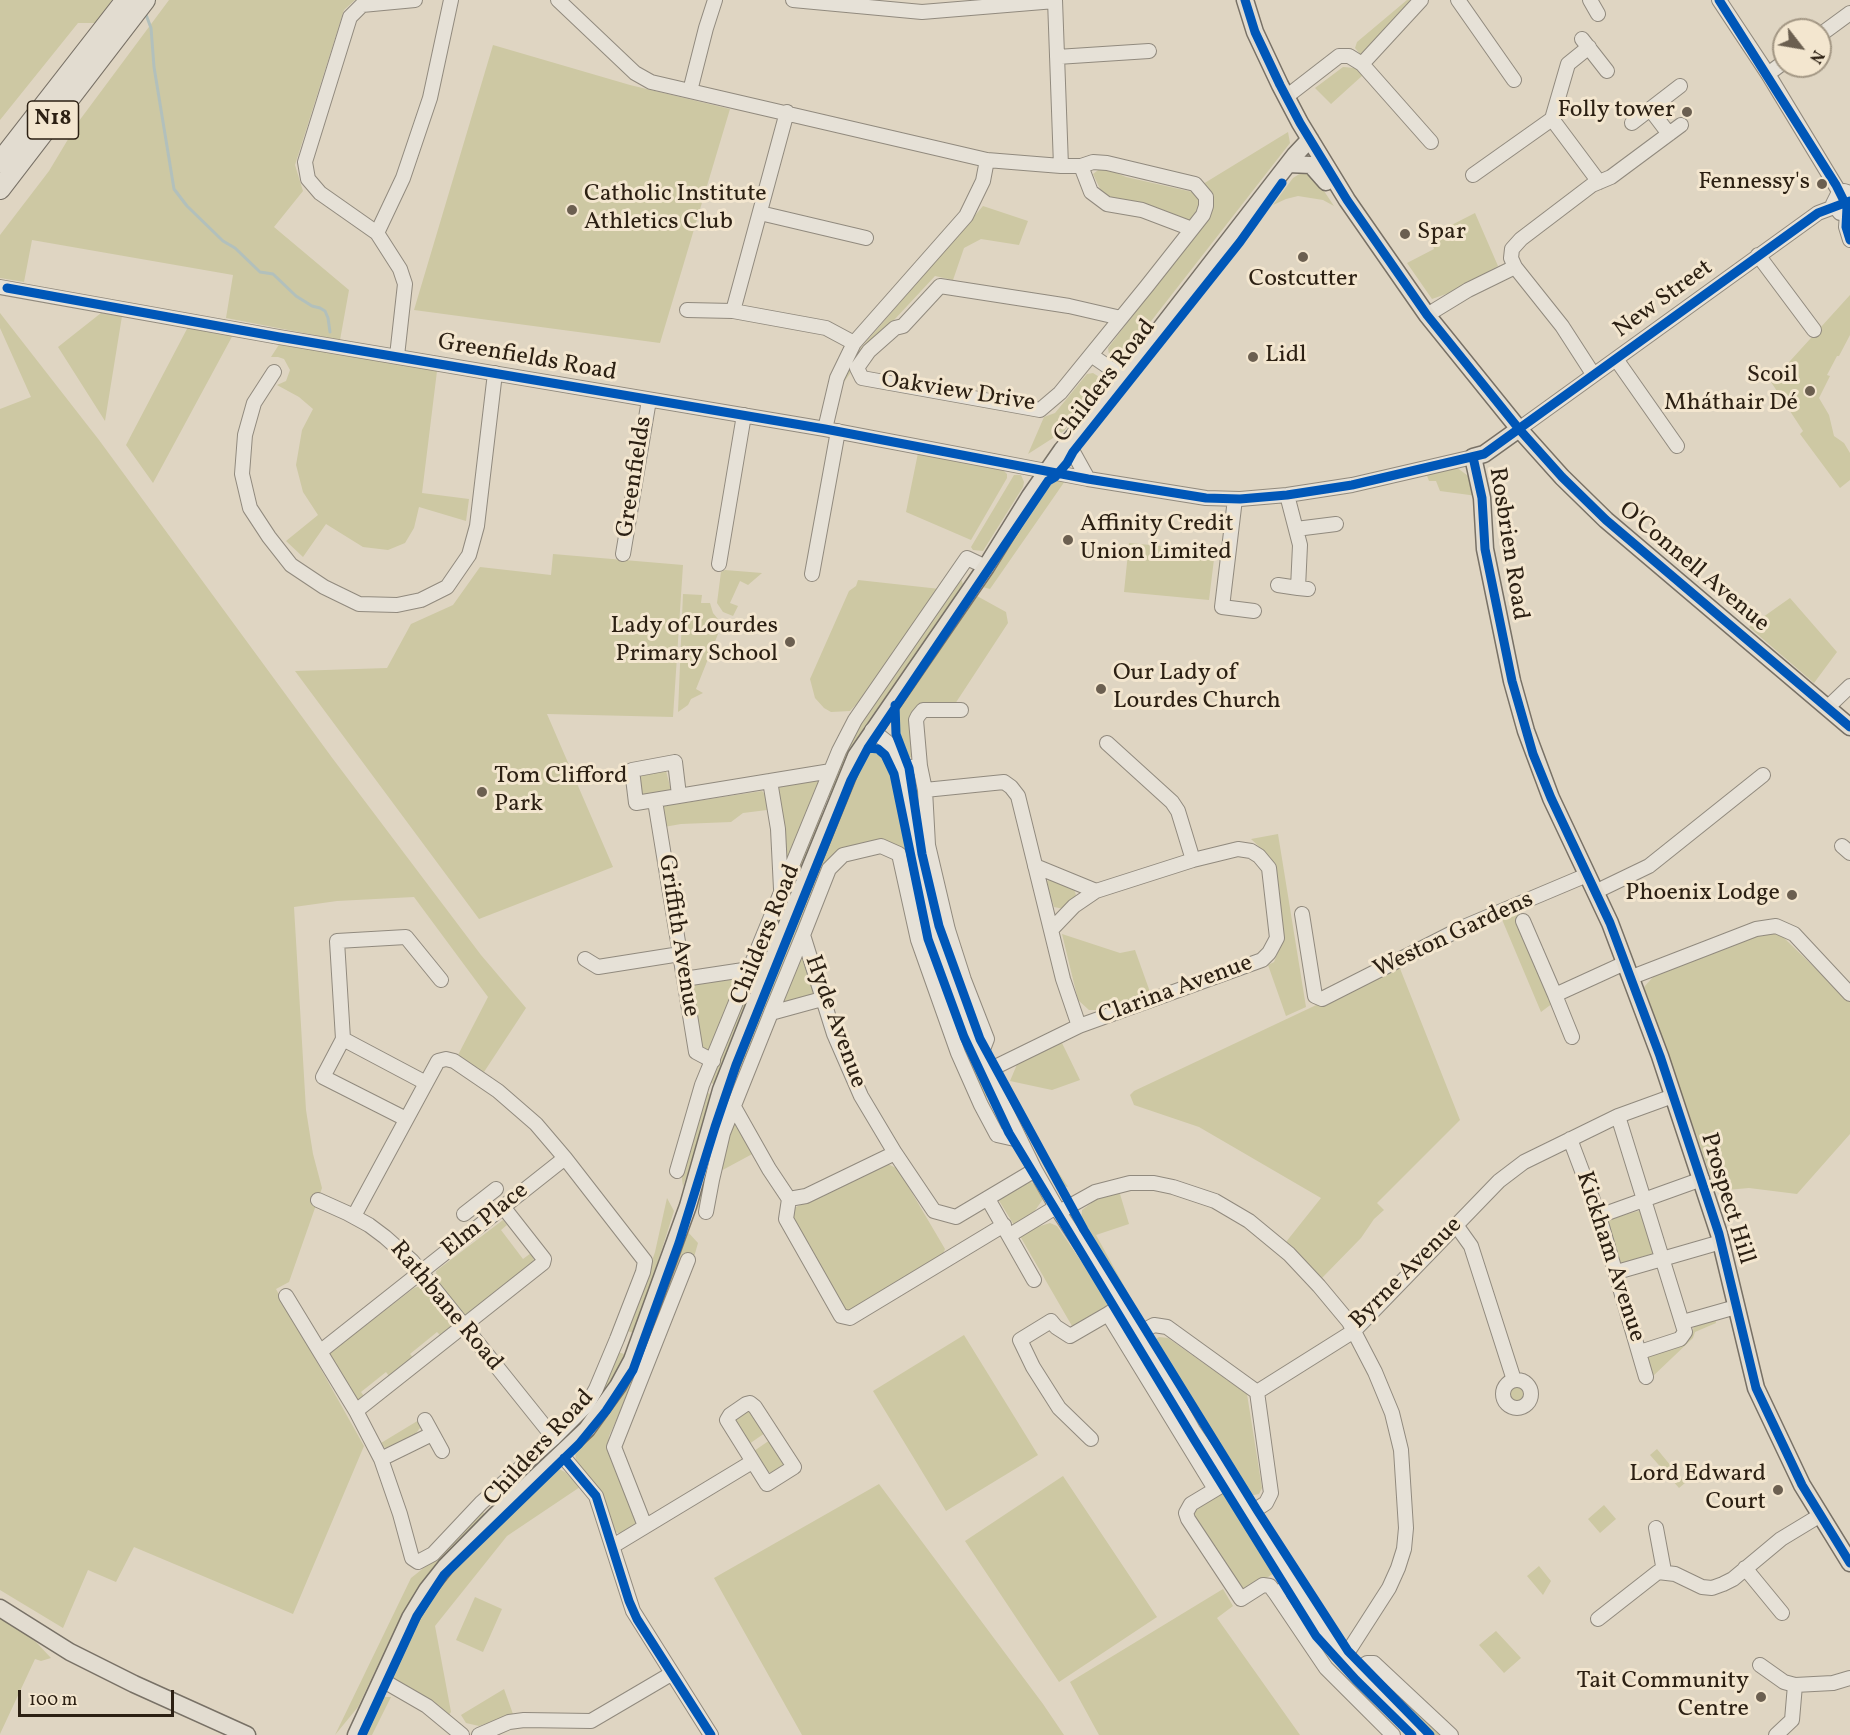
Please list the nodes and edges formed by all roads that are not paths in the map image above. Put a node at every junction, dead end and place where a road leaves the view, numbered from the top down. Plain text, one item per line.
1 (126, 0) edge
2 (145, 0) edge
3 (415, 0) edge
4 (451, 0) edge
5 (558, 0) edge
6 (715, 0) edge
7 (793, 0) edge
8 (1055, 0) edge
9 (1245, 0) edge
10 (1421, 0) edge
11 (1458, 0) edge
12 (1590, 0) edge
13 (1719, 0) edge
14 (1850, 13) edge
15 (1598, 14) dead end
16 (1832, 26) edge
17 (1149, 51) dead end
18 (1057, 57) junction
19 (1362, 64) junction
20 (1607, 71) dead end
21 (1772, 71) edge
22 (1768, 74) junction
23 (1514, 80) dead end
24 (1680, 86) dead end
25 (690, 91) junction
26 (1286, 97) junction
27 (1650, 109) junction
28 (787, 112) junction
29 (1552, 119) junction
30 (1632, 123) dead end
31 (1310, 139) junction
32 (1431, 142) dead end
33 (987, 160) junction
34 (0, 162) edge
35 (1288, 164) junction
36 (1061, 166) junction
37 (1080, 166) junction
38 (1473, 175) dead end
39 (1599, 182) junction
40 (0, 189) edge
41 (1845, 193) edge
42 (1347, 200) junction
43 (1844, 211) edge
44 (760, 213) junction
45 (1192, 229) junction
46 (376, 233) junction
47 (866, 238) dead end
48 (1850, 240) edge
49 (1758, 255) junction
50 (1515, 267) junction
51 (0, 287) edge
52 (687, 310) dead end
53 (732, 311) junction
54 (1427, 315) junction
55 (1121, 318) junction
56 (1814, 330) dead end
57 (854, 344) junction
58 (1090, 355) junction
59 (397, 357) junction
60 (1616, 359) junction
61 (274, 372) dead end
62 (495, 373) junction
63 (1593, 374) junction
64 (1123, 377) junction
65 (649, 400) junction
66 (744, 415) junction
67 (1519, 429) junction
68 (831, 430) junction
69 (1073, 436) junction
70 (1677, 446) dead end
71 (1473, 457) junction
72 (1048, 471) junction
73 (1088, 479) junction
74 (1287, 495) junction
75 (1235, 499) junction
76 (1336, 524) dead end
77 (1296, 529) junction
78 (623, 554) dead end
79 (719, 564) dead end
80 (986, 567) junction
81 (812, 574) dead end
82 (1278, 585) dead end
83 (1254, 611) dead end
84 (1850, 686) edge
85 (1827, 708) junction
86 (961, 710) dead end
87 (1850, 727) edge
88 (872, 730) junction
89 (1107, 743) dead end
90 (920, 766) junction
91 (901, 768) junction
92 (831, 771) junction
93 (1763, 775) dead end
94 (770, 781) junction
95 (925, 794) junction
96 (679, 795) junction
97 (655, 801) junction
98 (907, 803) junction
99 (826, 805) junction
100 (1193, 860) junction
101 (1035, 866) junction
102 (1587, 874) junction
103 (1096, 891) junction
104 (1596, 892) junction
105 (781, 894) junction
106 (1302, 914) dead end
107 (1523, 921) dead end
108 (1052, 929) junction
109 (948, 930) junction
110 (934, 934) junction
111 (803, 935) junction
112 (918, 940) junction
113 (680, 954) junction
114 (585, 959) dead end
115 (750, 969) junction
116 (1628, 970) junction
117 (684, 979) junction
118 (441, 980) dead end
119 (1850, 994) edge
120 (1555, 995) junction
121 (822, 999) junction
122 (771, 1013) junction
123 (1078, 1026) junction
124 (1572, 1037) dead end
125 (343, 1039) junction
126 (977, 1051) junction
127 (958, 1053) junction
128 (713, 1061) junction
129 (987, 1071) junction
130 (426, 1083) junction
131 (702, 1085) junction
132 (721, 1090) junction
133 (1672, 1096) junction
134 (999, 1097) junction
135 (981, 1105) junction
136 (734, 1107) junction
137 (1618, 1116) junction
138 (406, 1119) junction
139 (1570, 1138) junction
140 (1019, 1140) junction
141 (895, 1153) junction
142 (565, 1158) junction
143 (1035, 1170) junction
144 (677, 1171) dead end
145 (1701, 1179) junction
146 (496, 1189) dead end
147 (789, 1199) junction
148 (988, 1199) junction
149 (1643, 1199) junction
150 (318, 1200) dead end
151 (479, 1203) junction
152 (504, 1208) junction
153 (1058, 1209) junction
154 (706, 1212) dead end
155 (464, 1214) dead end
156 (354, 1216) junction
157 (1599, 1216) junction
158 (491, 1218) junction
159 (1456, 1225) junction
160 (1007, 1230) junction
161 (1721, 1242) junction
162 (1662, 1258) junction
163 (688, 1260) dead end
164 (422, 1272) junction
165 (1617, 1272) junction
166 (1034, 1280) dead end
167 (286, 1296) dead end
168 (1120, 1305) junction
169 (1736, 1307) junction
170 (1108, 1314) junction
171 (1683, 1322) junction
172 (464, 1326) junction
173 (1354, 1331) junction
174 (1138, 1333) junction
175 (617, 1339) junction
176 (638, 1346) junction
177 (321, 1351) junction
178 (1640, 1352) junction
179 (1646, 1377) dead end
180 (1514, 1380) dead end
181 (1257, 1392) junction
182 (356, 1411) junction
183 (425, 1420) dead end
184 (432, 1434) junction
185 (554, 1438) junction
186 (1091, 1439) dead end
187 (442, 1451) dead end
188 (561, 1454) junction
189 (381, 1459) junction
190 (752, 1462) junction
191 (1229, 1482) junction
192 (1215, 1489) junction
193 (481, 1503) junction
194 (1249, 1514) junction
195 (495, 1516) junction
196 (1819, 1516) junction
197 (645, 1526) junction
198 (1656, 1528) dead end
199 (613, 1546) junction
200 (1850, 1563) edge
201 (1745, 1568) junction
202 (1664, 1571) junction
203 (1292, 1584) junction
204 (1275, 1594) junction
205 (0, 1608) edge
206 (1782, 1613) dead end
207 (1598, 1619) dead end
208 (1344, 1658) junction
209 (1760, 1665) dead end
210 (1362, 1667) dead end
211 (671, 1674) junction
212 (1850, 1678) edge
213 (382, 1680) junction
214 (1795, 1685) junction
215 (592, 1728) edge
216 (247, 1735) edge
217 (356, 1735) edge
218 (462, 1735) edge
219 (479, 1735) edge
220 (711, 1735) edge
221 (1393, 1735) edge
222 (1419, 1735) edge
223 (1451, 1735) edge
224 (1776, 1735) edge

1 - 34 highway, N18
2 - 40 highway, N18
3 - 46 street
4 - 46 street
5 - 25 street
6 - 25 street
7 - 8 street
8 - 18 street
9 - 26 main road
10 - 19 street
11 - 23 street
12 - 15 street
13 - 22 street
14 - 16 street
17 - 18 street
18 - 36 street
19 - 26 street
19 - 32 street
20 - 29 street
21 - 22 street
22 - 41 street
24 - 27 street
25 - 28 street
26 - 31 main road
27 - 30 street
27 - 39 street
28 - 33 street
28 - 44 street
29 - 38 street
29 - 39 street
31 - 35 main road, Childers Road
31 - 42 main road
33 - 36 street
33 - 57 street
35 - 42 main road
35 - 64 main road, Childers Road
36 - 37 street
37 - 45 street
37 - 45 street, Oakview Drive
39 - 50 street
41 - 43 street
42 - 54 main road, O'Connell Avenue
43 - 48 street
43 - 49 street, New Street
44 - 47 street
44 - 53 street
45 - 55 street, Oakview Drive
46 - 59 street
49 - 56 street
49 - 60 street, New Street
50 - 54 street
50 - 63 street
51 - 59 street, Greenfields Road
52 - 53 street
53 - 57 street
54 - 67 main road, O'Connell Avenue
55 - 58 street, Oakview Drive
55 - 58 street, Oakview Drive
57 - 68 street
58 - 64 street
59 - 62 street, Greenfields Road
60 - 63 street, New Street
60 - 70 street
61 - 62 street
62 - 65 street, Greenfields Road
63 - 67 street, New Street
64 - 69 main road, Childers Road
65 - 66 street, Greenfields Road
65 - 78 street, Greenfields
66 - 68 street, Greenfields Road
66 - 79 street
67 - 71 main road
67 - 85 main road, O'Connell Avenue
68 - 72 street, Greenfields Road
68 - 81 street
69 - 72 main road, Childers Road
69 - 73 street
71 - 74 street, Rosbrien Road
71 - 102 main road, Rosbrien Road
72 - 73 street, Rosbrien Road
72 - 80 main road, Childers Road
73 - 75 street, Rosbrien Road
74 - 75 street, Rosbrien Road
74 - 77 street
75 - 83 street
76 - 77 street
77 - 82 street
80 - 88 main road, Childers Road
80 - 92 street
84 - 85 street
85 - 87 main road, O'Connell Avenue
86 - 90 street
88 - 91 street
88 - 99 main road, Childers Road
89 - 100 street
90 - 91 street
90 - 95 street
91 - 98 street
92 - 94 street
92 - 99 street
93 - 104 street
94 - 96 street
94 - 105 street
95 - 98 street
95 - 101 street
95 - 109 street
96 - 97 street
96 - 97 street
97 - 113 street, Griffith Avenue
98 - 110 street
99 - 105 street
99 - 132 main road, Childers Road
100 - 103 street, Clarina Avenue
100 - 123 street, Clarina Avenue
101 - 103 street
101 - 108 street
102 - 104 main road, Prospect Hill
102 - 106 street, Weston Gardens
103 - 108 street, Clarina Avenue
104 - 116 main road, Prospect Hill
105 - 115 street
107 - 120 street
108 - 123 street, Clarina Avenue
109 - 110 street
109 - 126 street
110 - 112 street
110 - 126 street
111 - 112 street, Hyde Avenue
111 - 121 street, Hyde Avenue
111 - 122 street
112 - 127 street, Hyde Avenue
113 - 114 street
113 - 117 street, Griffith Avenue
115 - 117 street
115 - 128 street
116 - 119 street
116 - 120 street
116 - 133 main road, Prospect Hill
117 - 128 street, Griffith Avenue
118 - 125 street
120 - 124 street
121 - 122 street
121 - 141 street, Hyde Avenue
122 - 136 street
123 - 129 street, Clarina Avenue
125 - 130 street
125 - 138 street
126 - 127 street
126 - 129 street
127 - 135 street, Hyde Avenue
128 - 131 street
129 - 134 street
130 - 138 street
130 - 142 street
131 - 132 street
131 - 144 street
132 - 176 main road, Childers Road
133 - 137 street, Byrne Avenue
133 - 145 main road, Prospect Hill
134 - 135 street
134 - 140 street
135 - 140 street, Hyde Avenue
136 - 147 street
136 - 154 street
137 - 139 street, Byrne Avenue
137 - 149 street
138 - 156 street
139 - 157 street, Kickham Avenue
139 - 159 street, Byrne Avenue
140 - 143 street
141 - 147 street
141 - 148 street, Hyde Avenue
142 - 152 street, Elm Place
142 - 175 street
143 - 148 street, Hyde Avenue
143 - 153 street
145 - 149 street
145 - 161 main road, Prospect Hill
146 - 151 street
147 - 160 street
148 - 160 street
149 - 157 street
149 - 162 street
150 - 156 street, Rathbane Road
151 - 155 street
151 - 158 street
152 - 158 street, Elm Place
152 - 172 street
153 - 160 street
153 - 168 street
153 - 173 street
156 - 164 street, Rathbane Road
157 - 165 street, Kickham Avenue
158 - 164 street, Elm Place
159 - 173 street, Byrne Avenue
159 - 180 street
160 - 166 street
161 - 162 street
161 - 169 main road, Prospect Hill
162 - 165 street
162 - 171 street
163 - 197 street
164 - 172 street, Rathbane Road
164 - 177 street, Elm Place
165 - 178 street, Kickham Avenue
167 - 177 street
168 - 170 street
168 - 174 street
169 - 171 street
169 - 196 main road, Prospect Hill
170 - 186 street
170 - 192 street
171 - 178 street
172 - 182 street
172 - 185 street, Rathbane Road
173 - 181 street, Byrne Avenue
173 - 208 street
174 - 181 street
174 - 191 street
175 - 176 street
175 - 185 street
176 - 188 main road, Childers Road
177 - 182 street
178 - 179 street, Kickham Avenue
181 - 194 street
182 - 189 street
183 - 184 street
184 - 187 street
184 - 189 street
185 - 193 street
188 - 195 main road, Childers Road
188 - 199 street
189 - 193 street
190 - 190 street
190 - 197 street
191 - 192 street
191 - 194 street
192 - 204 street
193 - 195 street
194 - 203 street
195 - 213 main road, Childers Road
196 - 200 main road, Prospect Hill
196 - 201 street
197 - 199 street
198 - 202 street
199 - 211 street
201 - 202 street
201 - 206 street
202 - 207 street
203 - 204 street
203 - 208 street
204 - 221 street
205 - 216 main road
208 - 222 street
209 - 214 street
210 - 223 street
211 - 215 street
211 - 220 street
212 - 214 street
213 - 217 main road, Childers Road
213 - 218 street
214 - 224 street
215 - 219 street

